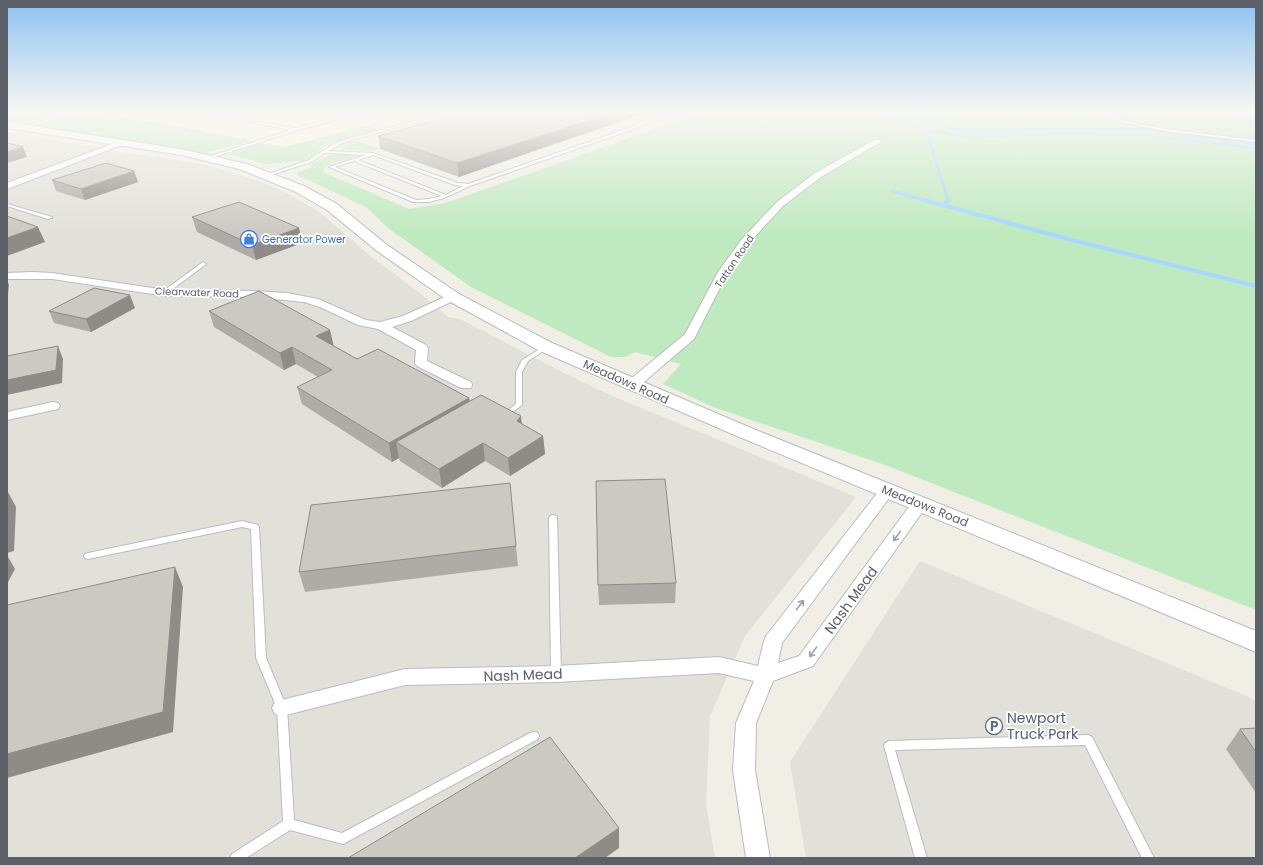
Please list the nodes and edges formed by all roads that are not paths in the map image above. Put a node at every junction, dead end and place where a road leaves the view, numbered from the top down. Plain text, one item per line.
1 (98, 152) edge
2 (183, 152) edge
3 (225, 152) edge
4 (326, 152) edge
5 (335, 152) edge
6 (563, 152) edge
7 (858, 152) edge
8 (373, 154) junction
9 (208, 158) junction
10 (354, 160) junction
11 (267, 175) junction
12 (468, 185) junction
13 (7, 186) edge
14 (446, 196) junction
15 (7, 205) edge
16 (50, 218) dead end
17 (203, 264) dead end
18 (7, 276) edge
19 (164, 293) junction
20 (453, 297) junction
21 (381, 326) junction
22 (546, 347) junction
23 (466, 385) dead end
24 (632, 385) junction
25 (53, 406) dead end
26 (7, 416) edge
27 (502, 417) edge
28 (887, 490) junction
29 (920, 504) junction
30 (553, 518) dead end
31 (88, 556) dead end
32 (1256, 642) edge
33 (556, 674) junction
34 (766, 676) junction
35 (282, 708) junction
36 (534, 736) dead end
37 (289, 824) junction
38 (236, 858) edge
39 (758, 858) edge
40 (920, 858) edge
41 (1148, 858) edge

1 - 13 street
2 - 9 street, Meadows Road
3 - 9 lane
4 - 11 lane
5 - 8 lane
6 - 12 lane
7 - 24 street, Tatton Road
8 - 10 lane
8 - 12 lane
9 - 11 street, Meadows Road
10 - 14 lane
10 - 14 lane
11 - 20 street, Meadows Road
12 - 14 lane
15 - 16 lane
17 - 19 lane
18 - 19 street, Clearwater Road
19 - 21 street, Clearwater Road
20 - 21 street, Clearwater Road
20 - 22 street, Meadows Road
21 - 23 street, Clearwater Road
22 - 24 street, Meadows Road
22 - 27 lane
24 - 28 street, Meadows Road
25 - 26 street
28 - 29 street, Meadows Road
34 -> 28 street
29 - 32 street, Meadows Road
29 -> 34 street, Nash Mead
30 - 33 lane
31 - 35 lane
33 - 34 street, Nash Mead
33 - 35 street, Nash Mead
34 - 39 street
35 - 37 lane
36 - 37 lane
37 - 38 lane
40 - 41 lane

